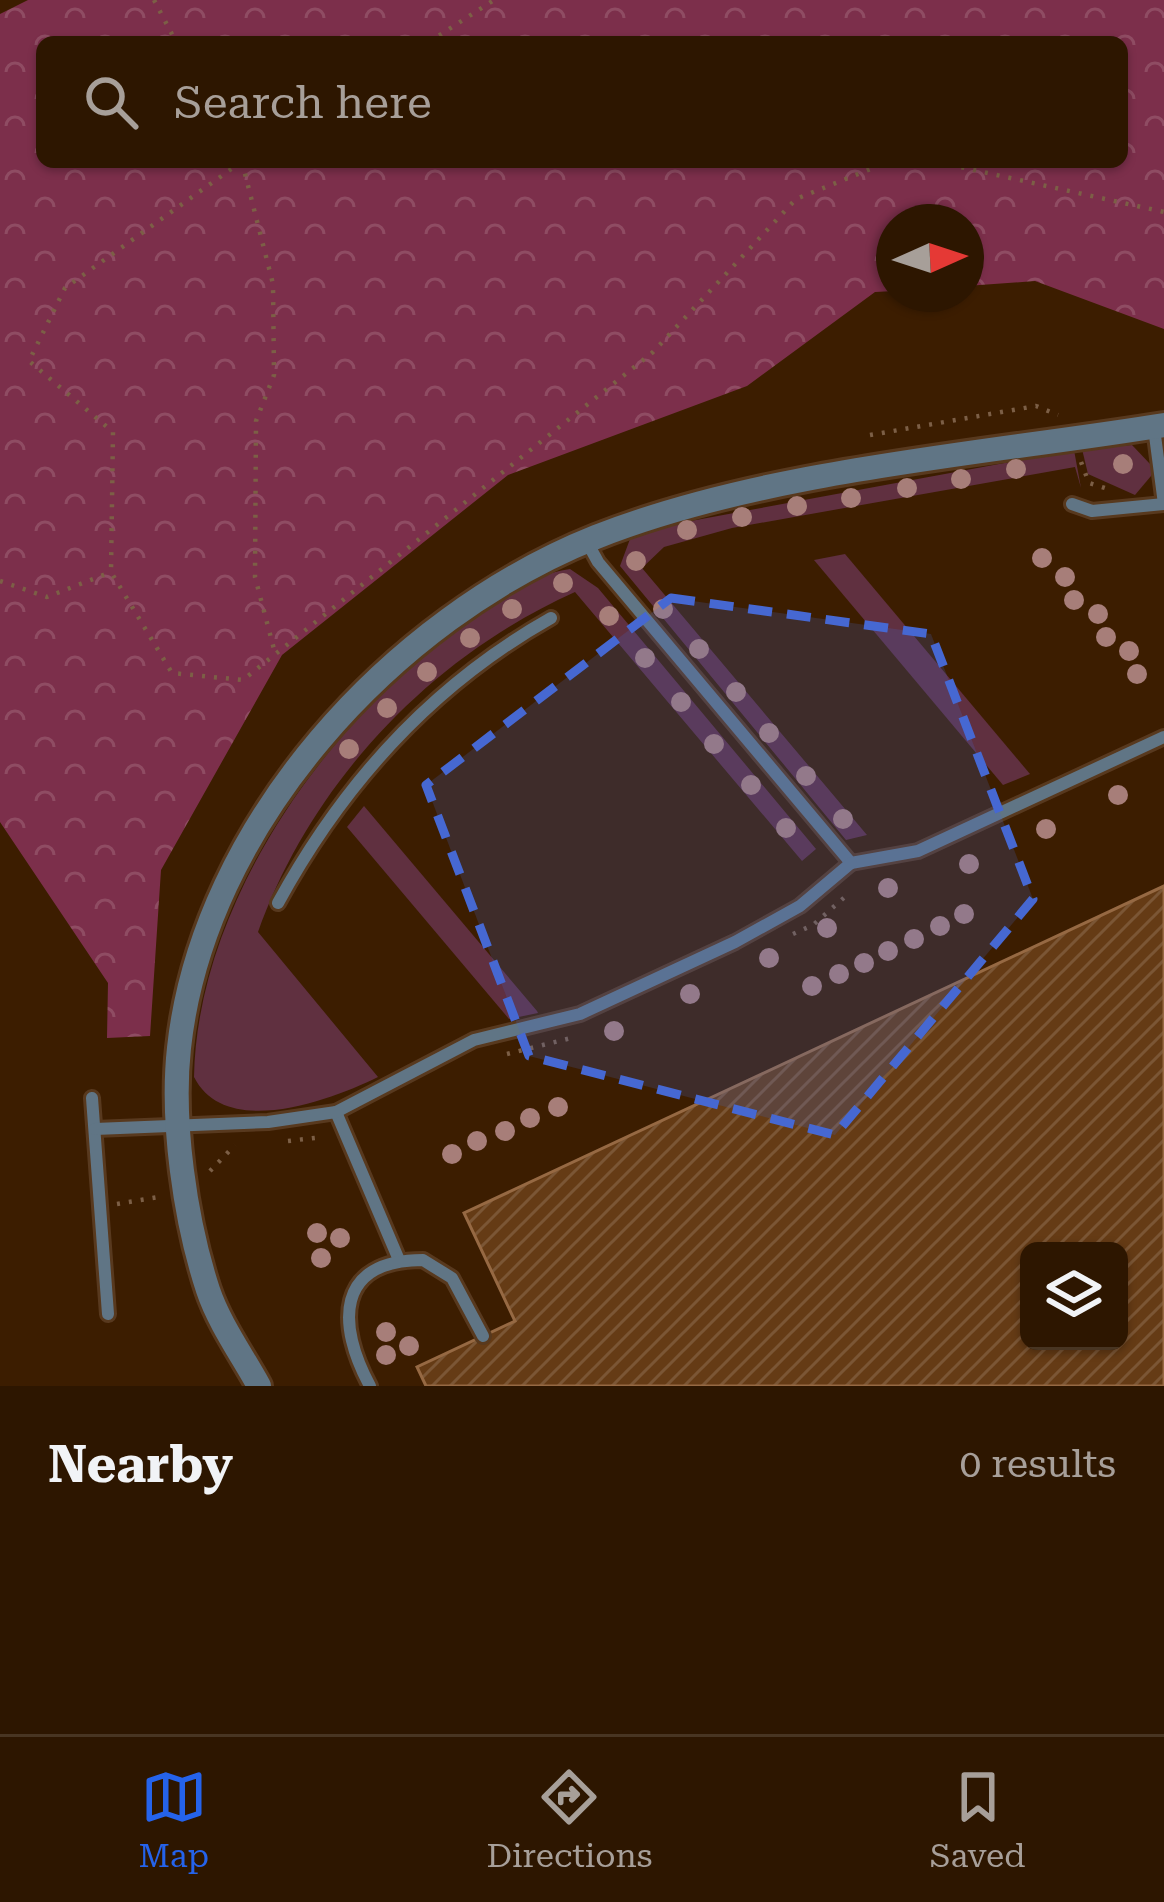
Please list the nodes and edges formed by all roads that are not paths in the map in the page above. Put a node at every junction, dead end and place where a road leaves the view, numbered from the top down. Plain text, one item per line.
1 (1159, 426) edge
2 (1072, 504) dead end
3 (1164, 504) edge
4 (586, 541) junction
5 (551, 618) dead end
6 (1164, 737) edge
7 (851, 863) junction
8 (278, 903) dead end
9 (92, 1098) dead end
10 (336, 1112) junction
11 (182, 1123) junction
12 (95, 1129) junction
13 (399, 1260) junction
14 (108, 1314) dead end
15 (483, 1336) dead end
16 (259, 1386) edge
17 (370, 1386) edge

1 - 3 lane
1 - 4 street
2 - 3 lane
4 - 7 lane
4 - 11 street
5 - 8 lane
6 - 7 lane
7 - 10 lane
9 - 12 lane
10 - 11 lane
10 - 13 lane
11 - 12 lane
11 - 16 street
12 - 14 lane
13 - 15 lane
13 - 17 lane

